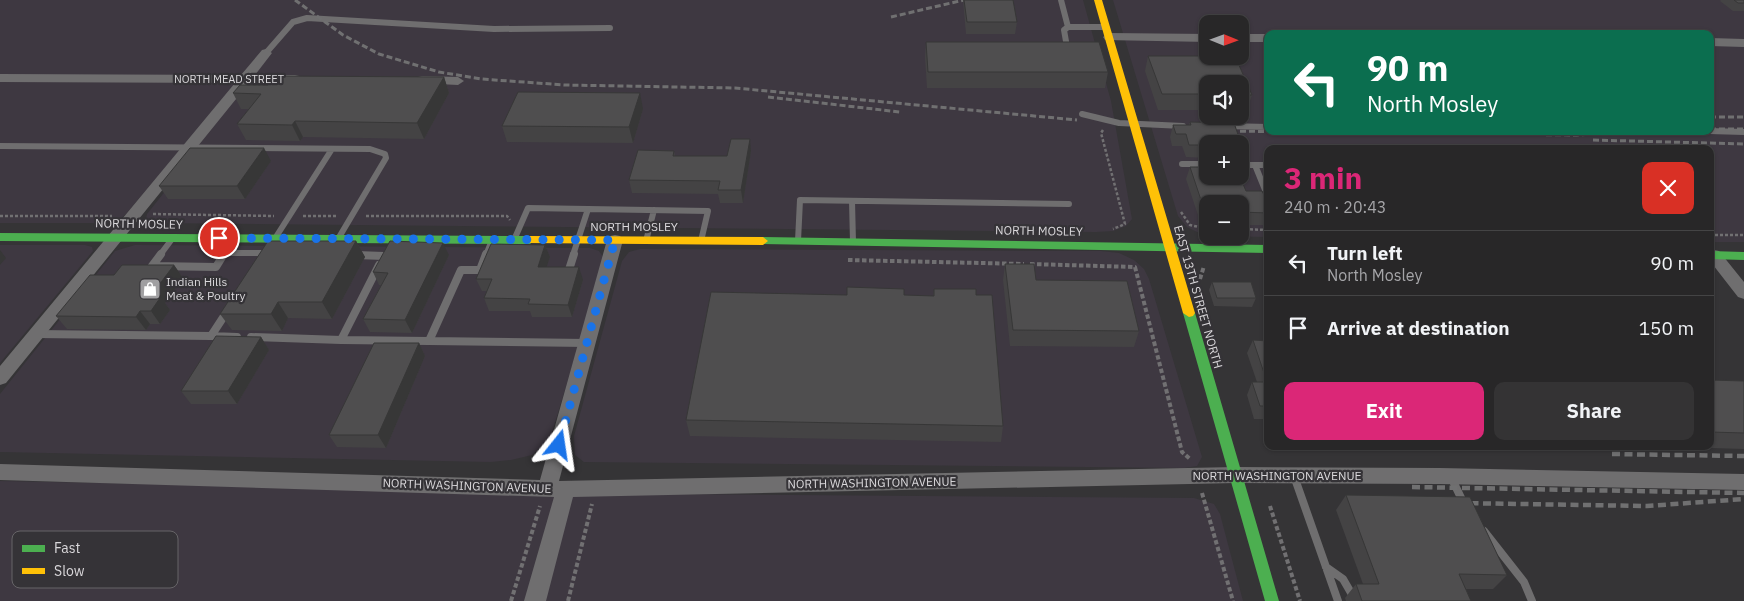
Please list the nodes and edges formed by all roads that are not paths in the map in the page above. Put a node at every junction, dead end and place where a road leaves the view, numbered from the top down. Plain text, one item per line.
1 (1061, 0) edge
2 (1098, 0) edge
3 (1068, 27) junction
4 (610, 28) dead end
5 (1107, 32) junction
6 (1199, 37) edge
7 (1249, 38) edge
8 (1264, 38) edge
9 (1714, 42) edge
10 (1744, 42) edge
11 (1077, 51) edge
12 (266, 53) joint
13 (0, 78) edge
14 (245, 78) junction
15 (313, 79) edge
16 (410, 80) edge
17 (458, 81) dead end
18 (1082, 114) dead end
19 (1134, 125) junction
20 (1192, 126) edge
21 (1221, 126) edge
22 (1264, 127) edge
23 (1714, 131) edge
24 (1744, 132) edge
25 (0, 146) edge
26 (190, 147) junction
27 (332, 149) junction
28 (1182, 164) dead end
29 (1199, 164) edge
30 (1249, 165) edge
31 (1255, 165) junction
32 (1264, 165) edge
33 (1264, 187) edge
34 (852, 201) junction
35 (1069, 204) dead end
36 (588, 209) junction
37 (654, 210) junction
38 (0, 237) edge
39 (114, 238) junction
40 (172, 238) junction
41 (235, 238) junction
42 (274, 239) junction
43 (338, 239) junction
44 (392, 239) junction
45 (492, 240) junction
46 (514, 240) junction
47 (579, 240) junction
48 (615, 240) junction
49 (646, 241) junction
50 (701, 241) junction
51 (798, 241) junction
52 (852, 242) junction
53 (1170, 247) junction
54 (1264, 249) edge
55 (225, 253) junction
56 (264, 253) junction
57 (273, 253) edge
58 (344, 255) edge
59 (1714, 255) edge
60 (384, 256) junction
61 (1744, 256) edge
62 (1714, 257) edge
63 (259, 262) edge
64 (567, 276) edge
65 (1744, 293) edge
66 (233, 303) edge
67 (35, 334) junction
68 (211, 336) junction
69 (340, 340) junction
70 (429, 341) junction
71 (587, 343) junction
72 (0, 378) edge
73 (0, 472) edge
74 (1236, 475) junction
75 (1294, 475) junction
76 (1451, 476) junction
77 (1744, 482) edge
78 (557, 489) junction
79 (1326, 567) junction
80 (1354, 598) dead end
81 (536, 601) edge
82 (1272, 601) edge
83 (1338, 601) edge
84 (1532, 601) edge

1 - 3 lane
2 - 5 street, EAST 13TH STREET NORTH
3 - 5 lane
3 - 11 lane
4 - 12 lane
5 - 6 street
5 - 19 street, EAST 13TH STREET NORTH
7 - 8 street
9 - 10 street
12 - 14 street
13 - 14 street, NORTH MEAD STREET
14 - 15 street, NORTH MEAD STREET
14 - 26 street
16 - 17 street
18 - 19 lane
19 - 20 lane
19 - 53 street, EAST 13TH STREET NORTH
21 - 22 lane
23 - 24 lane
25 - 26 lane
26 - 27 lane
26 - 39 street
27 - 42 lane
27 - 43 lane
28 - 29 lane
30 - 31 lane
31 - 32 lane
31 - 33 lane
34 - 35 lane
34 - 51 lane
34 - 52 lane
36 - 37 lane
36 - 46 lane
36 - 47 lane
37 - 49 lane
37 - 50 lane
38 - 39 street, NORTH MOSLEY
39 - 40 street, NORTH MOSLEY
39 - 67 street
40 - 41 street, NORTH MOSLEY
40 - 55 lane
41 - 42 street, NORTH MOSLEY
41 - 55 lane
42 - 43 street, NORTH MOSLEY
42 - 56 lane
43 - 44 street, NORTH MOSLEY
44 - 45 street, NORTH MOSLEY
44 - 60 lane
45 - 46 street, NORTH MOSLEY
45 - 70 lane
46 - 47 street, NORTH MOSLEY
47 - 48 street, NORTH MOSLEY
47 - 64 lane
48 - 49 street, NORTH MOSLEY
48 - 71 street
49 - 50 street, NORTH MOSLEY
50 - 51 street, NORTH MOSLEY
51 - 52 street, NORTH MOSLEY
52 - 53 street, NORTH MOSLEY
53 - 54 street, NORTH MOSLEY
53 - 74 street, EAST 13TH STREET NORTH
55 - 56 lane
56 - 57 lane
56 - 63 lane
58 - 60 lane
59 - 61 street
60 - 69 lane
62 - 65 street
66 - 68 lane
67 - 68 lane
67 - 72 street
68 - 69 lane
69 - 70 lane
70 - 71 lane
71 - 78 street
73 - 78 street, NORTH WASHINGTON AVENUE
74 - 75 street, NORTH WASHINGTON AVENUE
74 - 78 street, NORTH WASHINGTON AVENUE
74 - 82 street, EAST 13TH STREET NORTH
75 - 76 street, NORTH WASHINGTON AVENUE
75 - 79 lane
76 - 77 street, NORTH WASHINGTON AVENUE
76 - 84 lane
78 - 81 street
79 - 80 lane
79 - 83 lane

